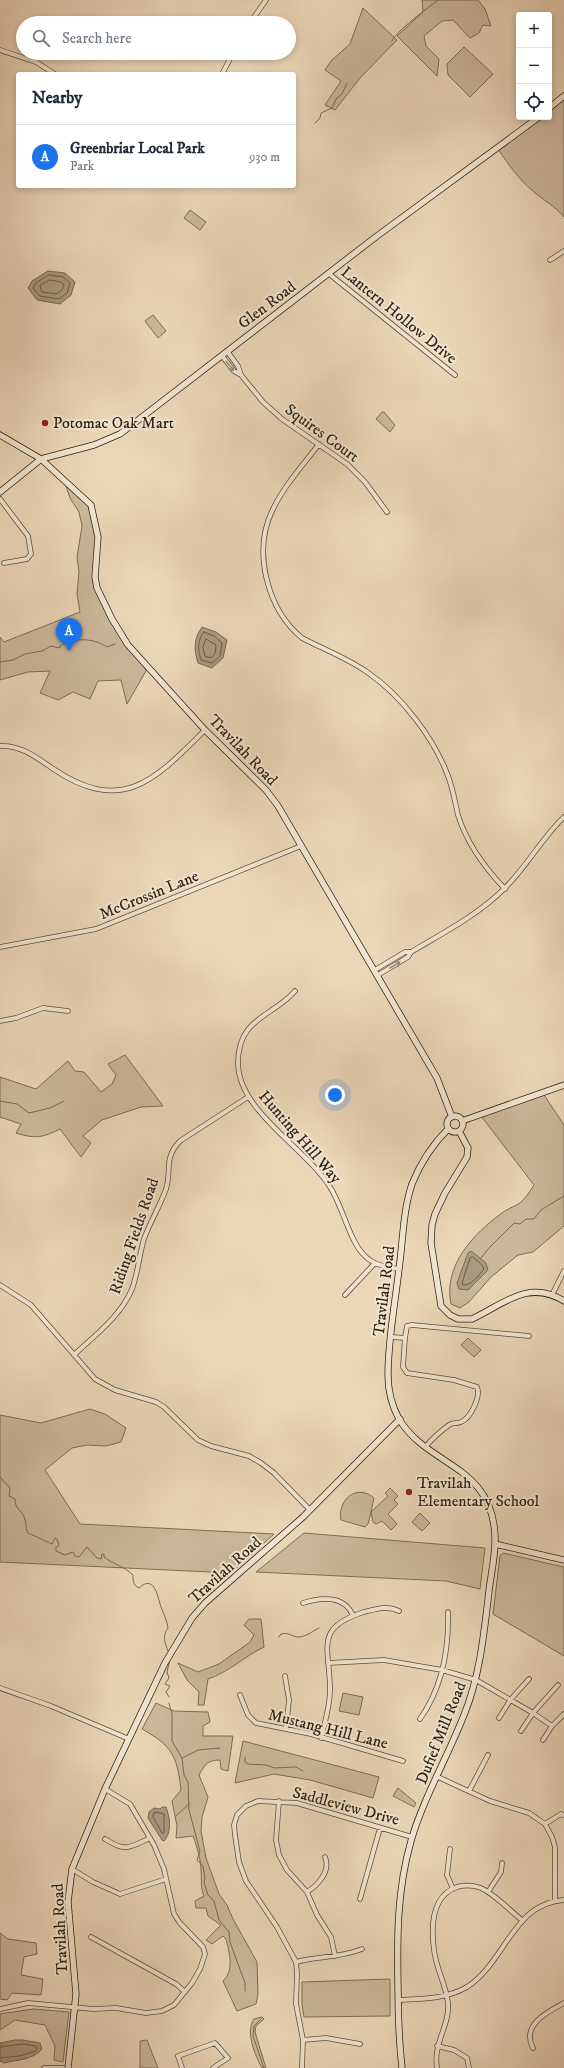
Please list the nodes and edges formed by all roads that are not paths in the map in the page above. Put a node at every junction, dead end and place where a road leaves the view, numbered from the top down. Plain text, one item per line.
1 (266, 0) edge
2 (255, 16) edge
3 (0, 50) edge
4 (16, 55) edge
5 (30, 60) edge
6 (230, 60) edge
7 (52, 72) edge
8 (223, 72) edge
9 (564, 96) edge
10 (552, 106) edge
11 (535, 120) edge
12 (564, 251) edge
13 (550, 260) dead end
14 (328, 273) junction
15 (227, 351) junction
16 (222, 356) junction
17 (241, 375) junction
18 (455, 375) dead end
19 (0, 435) edge
20 (319, 444) junction
21 (41, 459) junction
22 (0, 492) edge
23 (0, 499) edge
24 (387, 512) dead end
25 (4, 563) dead end
26 (205, 730) junction
27 (0, 746) edge
28 (564, 817) edge
29 (301, 846) junction
30 (505, 889) junction
31 (0, 947) edge
32 (411, 952) junction
33 (375, 970) junction
34 (378, 976) junction
35 (295, 990) dead end
36 (68, 1011) dead end
37 (0, 1021) edge
38 (564, 1085) edge
39 (248, 1097) junction
40 (452, 1117) junction
41 (462, 1121) junction
42 (448, 1129) junction
43 (459, 1131) junction
44 (375, 1263) junction
45 (399, 1270) junction
46 (564, 1271) edge
47 (0, 1285) edge
48 (345, 1295) dead end
49 (552, 1295) junction
50 (564, 1301) edge
51 (529, 1336) dead end
52 (392, 1337) junction
53 (405, 1338) junction
54 (74, 1355) junction
55 (400, 1419) junction
56 (426, 1446) junction
57 (310, 1510) junction
58 (495, 1544) junction
59 (564, 1560) edge
60 (303, 1603) dead end
61 (399, 1611) dead end
62 (448, 1612) dead end
63 (353, 1616) junction
64 (328, 1663) junction
65 (442, 1670) junction
66 (285, 1676) dead end
67 (529, 1679) dead end
68 (476, 1680) junction
69 (558, 1685) dead end
70 (0, 1688) edge
71 (240, 1695) dead end
72 (511, 1700) junction
73 (533, 1713) junction
74 (564, 1714) edge
75 (499, 1718) dead end
76 (420, 1720) dead end
77 (552, 1726) junction
78 (286, 1729) junction
79 (521, 1731) dead end
80 (321, 1738) junction
81 (129, 1739) junction
82 (543, 1740) dead end
83 (488, 1754) dead end
84 (403, 1762) dead end
85 (438, 1777) junction
86 (104, 1789) junction
87 (469, 1791) junction
88 (279, 1801) junction
89 (564, 1815) edge
90 (545, 1824) junction
91 (380, 1828) junction
92 (412, 1837) junction
93 (150, 1838) junction
94 (105, 1839) dead end
95 (450, 1849) dead end
96 (325, 1857) dead end
97 (502, 1863) dead end
98 (72, 1869) junction
99 (166, 1879) junction
100 (453, 1889) junction
101 (307, 1892) junction
102 (488, 1892) junction
103 (360, 1900) dead end
104 (555, 1900) junction
105 (564, 1900) edge
106 (522, 1920) junction
107 (91, 1937) dead end
108 (362, 1949) dead end
109 (335, 1956) junction
110 (296, 1962) junction
111 (185, 1992) junction
112 (446, 1995) junction
113 (398, 2000) junction
114 (564, 2003) edge
115 (75, 2007) junction
116 (0, 2009) edge
117 (303, 2040) junction
118 (360, 2044) dead end
119 (437, 2046) junction
120 (533, 2048) dead end
121 (437, 2067) edge
122 (44, 2068) edge
123 (63, 2068) edge
124 (68, 2068) edge
125 (182, 2068) edge
126 (213, 2068) edge
127 (302, 2068) edge
128 (402, 2068) edge
129 (469, 2068) edge

1 - 2 street
3 - 4 street
5 - 7 street
6 - 8 street
9 - 10 main road
11 - 14 main road, Glen Road
12 - 13 street
14 - 15 main road, Glen Road
14 - 18 street, Lantern Hollow Drive
15 - 16 main road, Glen Road
15 - 17 street, Squires Court
16 -> 17 street, Squires Court
16 - 21 main road, Glen Road
17 - 20 street, Squires Court
19 - 21 main road, Travilah Road
20 - 24 street, Squires Court
20 - 30 street
21 - 22 main road, Glen Road
21 - 26 main road, Travilah Road
23 - 25 street
26 - 27 street
26 - 29 main road, Travilah Road
28 - 30 street
29 - 31 street, McCrossin Lane
29 - 33 main road, Travilah Road
30 - 32 street
32 - 33 street
34 -> 32 street
33 - 34 main road, Travilah Road
34 - 40 main road, Travilah Road
35 - 39 street, Hunting Hill Way
36 - 37 street
38 - 41 main road
39 - 44 street, Hunting Hill Way
39 - 54 street, Riding Fields Road
40 - 41 main road
40 - 42 main road
41 - 43 main road
42 - 43 main road
42 - 45 main road, Travilah Road
43 - 49 main road
44 - 45 street, Hunting Hill Way
44 - 48 street
45 - 52 main road, Travilah Road
46 - 49 street
47 - 54 street
49 - 50 main road
51 - 53 street
52 - 53 street
52 - 55 main road, Travilah Road
53 - 56 street
54 - 57 street
55 - 56 main road, Dufief Mill Road
55 - 57 main road, Travilah Road
56 - 58 main road, Dufief Mill Road
57 - 81 main road, Travilah Road
58 - 59 main road
58 - 68 main road, Dufief Mill Road
60 - 63 street
61 - 63 street
62 - 65 street
63 - 64 street
64 - 65 street
64 - 80 street
65 - 68 street
65 - 76 street
66 - 78 street
67 - 72 street
68 - 72 street
68 - 85 main road, Dufief Mill Road
69 - 73 street
70 - 81 street
71 - 78 street, Mustang Hill Lane
72 - 73 street
72 - 75 street
73 - 77 street
73 - 79 street
74 - 77 street
77 - 82 street
78 - 80 street, Mustang Hill Lane
80 - 84 street, Mustang Hill Lane
81 - 86 main road, Travilah Road
83 - 87 street
85 - 87 street
85 - 92 main road, Dufief Mill Road
86 - 93 street
86 - 98 main road, Travilah Road
87 - 90 street
88 - 91 street, Saddleview Drive
88 - 101 street
88 - 110 street, Saddleview Drive
89 - 90 street
90 - 104 street
91 - 92 street, Saddleview Drive
91 - 103 street
92 - 113 main road, Dufief Mill Road
93 - 94 street
93 - 99 street
95 - 100 street
96 - 101 street
97 - 102 street
98 - 99 street
98 - 115 main road, Travilah Road
99 - 111 street
100 - 102 street
100 - 112 street
101 - 109 street
102 - 106 street
104 - 105 street
104 - 106 street
106 - 112 street
107 - 111 street
108 - 109 street
109 - 110 street
110 - 117 street, Saddleview Drive
111 - 115 street
112 - 113 street
112 - 119 street
113 - 128 main road, Dufief Mill Road
114 - 120 street
115 - 116 street
115 - 124 main road, Travilah Road
117 - 118 street
117 - 127 street, Saddleview Drive
119 - 121 street
119 - 129 street
122 - 123 street
125 - 126 street

